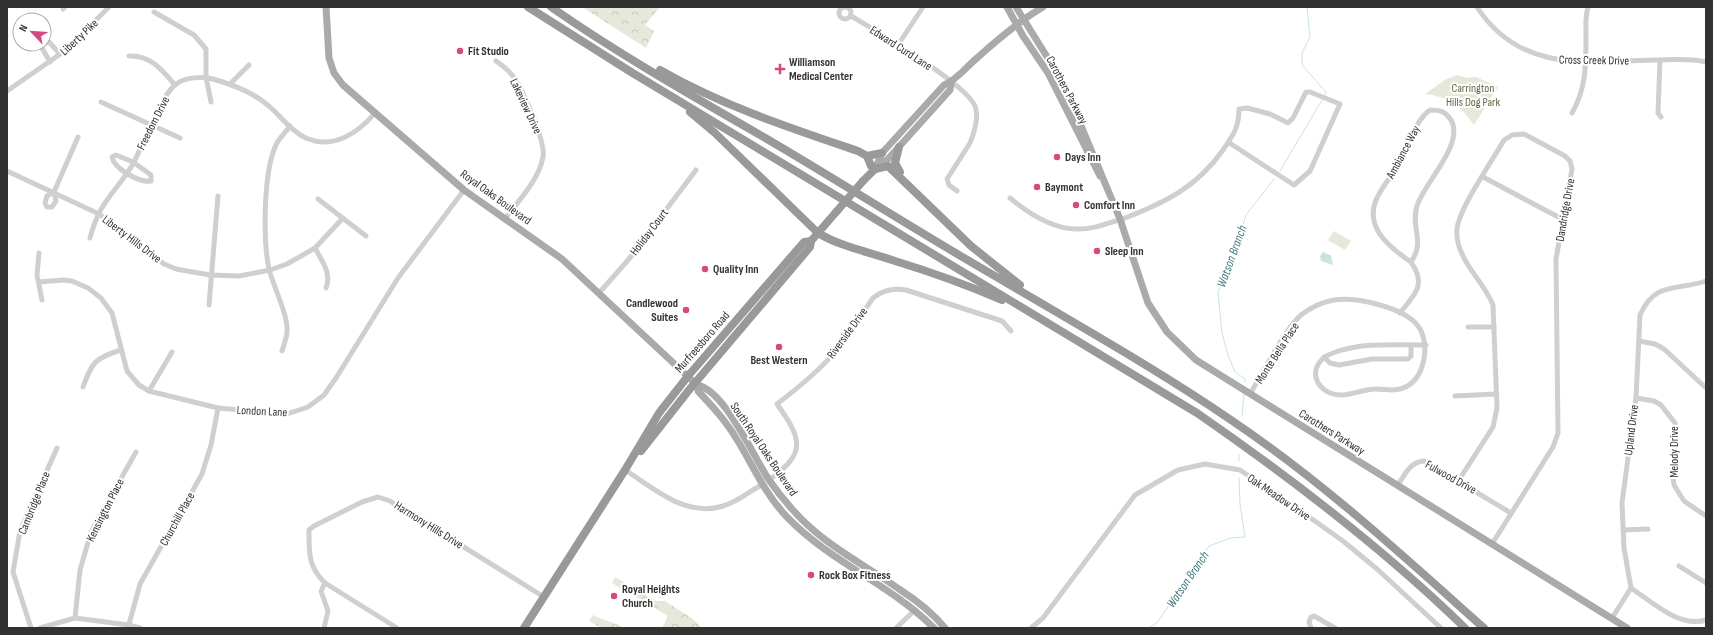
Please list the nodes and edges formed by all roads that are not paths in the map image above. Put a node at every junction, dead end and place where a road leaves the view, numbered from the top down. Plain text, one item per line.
1 (109, 7) edge
2 (326, 7) edge
3 (528, 7) edge
4 (550, 7) edge
5 (923, 7) edge
6 (1007, 7) edge
7 (1016, 7) edge
8 (1043, 7) edge
9 (1477, 7) edge
10 (1588, 7) edge
11 (154, 12) dead end
12 (851, 16) dead end
13 (1024, 19) junction
14 (1016, 25) junction
15 (52, 45) edge
16 (898, 45) junction
17 (44, 52) edge
18 (60, 54) junction
19 (623, 54) junction
20 (129, 56) dead end
21 (1660, 60) junction
22 (496, 61) dead end
23 (50, 62) junction
24 (1586, 62) junction
25 (1706, 62) edge
26 (249, 65) dead end
27 (631, 72) junction
28 (206, 77) junction
29 (951, 82) junction
30 (231, 84) junction
31 (175, 85) junction
32 (7, 91) edge
33 (101, 102) dead end
34 (212, 102) dead end
35 (1074, 108) junction
36 (1067, 112) junction
37 (375, 113) junction
38 (1572, 113) dead end
39 (1661, 117) dead end
40 (151, 125) junction
41 (290, 126) junction
42 (78, 137) dead end
43 (180, 138) dead end
44 (1228, 142) junction
45 (899, 147) junction
46 (882, 153) junction
47 (867, 156) junction
48 (133, 162) junction
49 (875, 169) junction
50 (696, 170) dead end
51 (7, 171) edge
52 (127, 173) junction
53 (1483, 177) junction
54 (904, 180) junction
55 (1106, 185) junction
56 (464, 190) junction
57 (957, 191) dead end
58 (54, 192) junction
59 (218, 196) dead end
60 (1010, 198) dead end
61 (318, 199) dead end
62 (99, 214) junction
63 (342, 219) junction
64 (505, 219) junction
65 (1120, 219) junction
66 (1562, 219) junction
67 (818, 233) junction
68 (366, 236) dead end
69 (90, 238) dead end
70 (811, 240) junction
71 (316, 248) junction
72 (39, 253) dead end
73 (1411, 262) junction
74 (270, 270) junction
75 (210, 275) junction
76 (1706, 281) edge
77 (39, 282) junction
78 (326, 288) dead end
79 (599, 293) junction
80 (42, 300) dead end
81 (209, 305) dead end
82 (1046, 305) junction
83 (1400, 313) junction
84 (1035, 315) junction
85 (1494, 327) junction
86 (1468, 328) dead end
87 (1011, 331) dead end
88 (1639, 341) junction
89 (1411, 345) junction
90 (1426, 345) junction
91 (121, 350) junction
92 (282, 351) dead end
93 (172, 352) dead end
94 (1324, 356) junction
95 (688, 376) junction
96 (696, 384) junction
97 (83, 387) dead end
98 (1706, 388) edge
99 (149, 390) junction
100 (1250, 394) junction
101 (1496, 394) junction
102 (1455, 396) dead end
103 (1636, 398) junction
104 (218, 408) junction
105 (57, 448) dead end
106 (136, 452) dead end
107 (625, 470) junction
108 (769, 480) junction
109 (1459, 480) junction
110 (761, 484) junction
111 (1398, 485) junction
112 (1511, 513) junction
113 (1706, 516) edge
114 (1648, 528) dead end
115 (1623, 530) junction
116 (1492, 544) junction
117 (1679, 566) dead end
118 (325, 583) junction
119 (1706, 583) edge
120 (1631, 588) junction
121 (544, 597) junction
122 (915, 610) junction
123 (75, 618) junction
124 (1612, 618) junction
125 (1706, 620) edge
126 (128, 626) edge
127 (31, 628) edge
128 (40, 628) edge
129 (140, 628) edge
130 (324, 628) edge
131 (397, 628) edge
132 (524, 628) edge
133 (896, 628) edge
134 (934, 628) edge
135 (945, 628) edge
136 (1031, 628) edge
137 (1311, 628) edge
138 (1335, 628) edge
139 (1441, 628) edge
140 (1465, 628) edge
141 (1484, 628) edge
142 (1627, 628) edge

1 - 18 street, Liberty Pike
2 - 37 main road, Royal Oaks Boulevard
3 - 27 highway
4 - 19 highway
5 - 16 street
6 - 14 main road, Carothers Parkway
7 - 13 main road, Carothers Parkway
8 - 13 main road, Murfreesboro Road
9 - 24 street, Cross Creek Drive
10 - 24 street
11 - 28 street
12 - 16 street, Edward Curd Lane
13 - 14 main road, Murfreesboro Road
13 - 35 main road, Carothers Parkway
14 - 29 main road, Murfreesboro Road
14 - 36 main road, Carothers Parkway
15 - 18 street
16 - 29 street, Edward Curd Lane
17 - 23 street
18 - 23 street, Liberty Pike
19 - 47 highway
19 - 82 highway
20 - 31 street
21 - 24 street, Cross Creek Drive
21 - 25 street, Cross Creek Drive
21 - 39 street
22 - 64 street, Lakeview Drive
23 - 32 street, Liberty Pike
24 - 38 street
26 - 30 street
27 - 67 highway
27 - 84 highway
28 - 30 street, Freedom Drive
28 - 31 street, Freedom Drive
28 - 34 street
29 - 45 main road, Murfreesboro Road
29 - 46 main road, Murfreesboro Road
29 - 57 street, Edward Curd Lane
30 - 41 street, Freedom Drive
31 - 40 street, Freedom Drive
33 - 40 street
35 - 36 street
35 - 55 main road, Carothers Parkway
36 - 55 main road, Carothers Parkway
37 - 41 street, Freedom Drive
37 - 56 main road, Royal Oaks Boulevard
40 - 43 street
40 - 48 street, Freedom Drive
41 - 74 street
42 - 58 street
44 - 44 street
44 - 65 street
45 - 49 main road, Murfreesboro Road
45 - 54 highway
46 - 47 highway
46 - 49 main road, Murfreesboro Road
47 - 49 highway
48 - 52 street, Freedom Drive
48 - 52 street
48 - 52 street
49 - 54 highway
49 - 67 highway, Murfreesboro Road, bridge
50 - 79 street, Holiday Court
51 - 58 street, Liberty Hills Drive
52 - 62 street, Freedom Drive
53 - 66 street
53 - 66 street, Dandridge Drive
53 - 85 street, Dandridge Drive
54 - 82 highway
55 - 65 main road, Carothers Parkway
56 - 64 main road, Royal Oaks Boulevard
56 - 104 street, London Lane
58 - 62 street, Liberty Hills Drive
59 - 75 street
60 - 65 street
61 - 63 street
62 - 69 street, Freedom Drive
62 - 75 street, Liberty Hills Drive
63 - 68 street
63 - 71 street, Liberty Hills Drive
64 - 79 main road, Royal Oaks Boulevard
65 - 100 main road, Carothers Parkway
66 - 112 street, Dandridge Drive
67 - 70 highway, Murfreesboro Road
67 - 84 highway
70 - 95 highway, Murfreesboro Road
70 - 96 highway, Murfreesboro Road
71 - 74 street, Liberty Hills Drive
71 - 78 street
72 - 77 street
73 - 73 street, Ambiance Way
73 - 83 street, Ambiance Way
74 - 75 street, Liberty Hills Drive
74 - 92 street
75 - 81 street
76 - 88 street, Upland Drive
77 - 80 street
77 - 91 street, London Lane
79 - 95 main road, Royal Oaks Boulevard
82 - 141 highway
83 - 90 street, Monte Bella Place
83 - 100 street, Monte Bella Place
84 - 140 highway
85 - 86 street
85 - 101 street, Dandridge Drive
87 - 108 street, Riverside Drive
88 - 98 street
88 - 103 street, Upland Drive
89 - 90 street
89 - 94 street
89 - 94 street
90 - 94 street
91 - 97 street
91 - 99 street, London Lane
93 - 99 street
95 - 96 main road, Royal Oaks Boulevard
95 - 107 highway, Murfreesboro Road
96 - 107 highway, Murfreesboro Road
96 - 108 main road, South Royal Oaks Boulevard
96 - 110 main road, South Royal Oaks Boulevard
99 - 104 street, London Lane
100 - 111 main road, Carothers Parkway
101 - 102 street
101 - 109 street, Dandridge Drive
103 - 113 street, Melody Drive
103 - 115 street, Upland Drive
104 - 126 street, Churchill Place
105 - 127 street, Cambridge Place
106 - 123 street, Kensington Place
107 - 110 street
107 - 121 highway, Murfreesboro Road
108 - 110 main road
108 - 135 main road, South Royal Oaks Boulevard
109 - 111 street, Fulwood Drive
109 - 112 street, Fulwood Drive
110 - 122 main road, South Royal Oaks Boulevard
111 - 116 main road, Carothers Parkway
112 - 116 street, Dandridge Drive
114 - 115 street
115 - 120 street, Upland Drive
116 - 124 main road, Carothers Parkway
117 - 119 street
118 - 121 street, Harmony Hills Drive
118 - 130 street
118 - 131 street
120 - 124 street
120 - 125 street
121 - 132 highway, Murfreesboro Road
122 - 133 street
122 - 134 main road, South Royal Oaks Boulevard
123 - 126 street
123 - 128 street
124 - 142 main road, Carothers Parkway
126 - 129 street
136 - 139 street, Oak Meadow Drive
137 - 138 street

